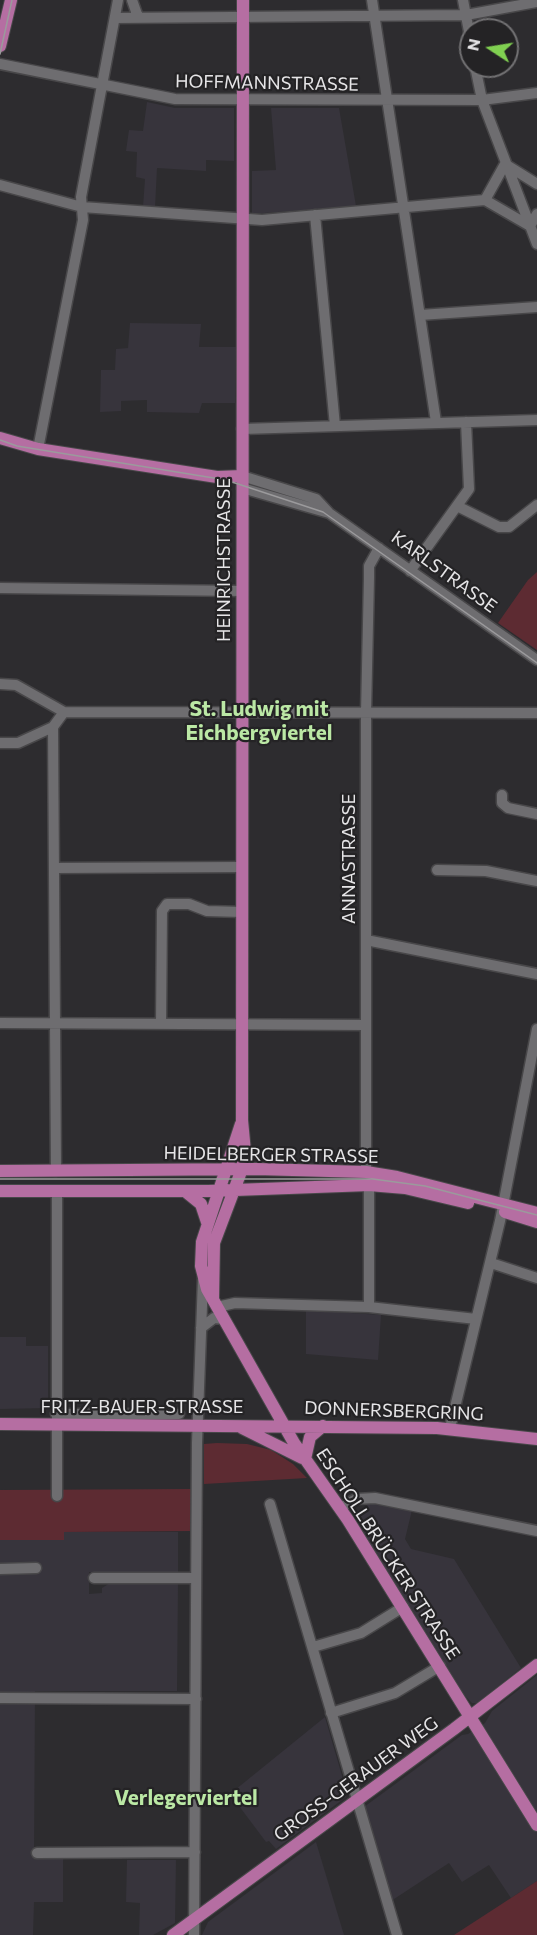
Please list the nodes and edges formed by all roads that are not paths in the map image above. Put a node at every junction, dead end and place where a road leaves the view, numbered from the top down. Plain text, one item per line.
1 (10, 0) edge
2 (118, 0) edge
3 (132, 0) edge
4 (243, 0) edge
5 (372, 0) edge
6 (463, 0) edge
7 (537, 2) edge
8 (374, 15) junction
9 (466, 15) junction
10 (243, 16) junction
11 (138, 17) junction
12 (115, 18) junction
13 (467, 18) edge
14 (0, 46) edge
15 (0, 64) edge
16 (477, 78) edge
17 (102, 86) junction
18 (537, 93) edge
19 (242, 100) junction
20 (482, 100) junction
21 (388, 102) junction
22 (505, 164) junction
23 (537, 184) edge
24 (0, 185) edge
25 (485, 200) junction
26 (403, 206) junction
27 (82, 207) junction
28 (537, 214) edge
29 (315, 215) junction
30 (242, 218) junction
31 (530, 226) junction
32 (537, 244) edge
33 (537, 307) edge
34 (420, 315) junction
35 (537, 420) edge
36 (436, 422) junction
37 (466, 422) junction
38 (335, 426) junction
39 (242, 429) junction
40 (0, 438) edge
41 (38, 449) junction
42 (242, 482) junction
43 (537, 505) edge
44 (457, 506) junction
45 (379, 548) junction
46 (410, 571) junction
47 (0, 588) edge
48 (242, 591) junction
49 (537, 660) edge
50 (0, 684) edge
51 (64, 712) junction
52 (537, 712) edge
53 (242, 713) junction
54 (366, 713) junction
55 (53, 727) junction
56 (0, 743) edge
57 (502, 795) dead end
58 (537, 814) edge
59 (242, 867) junction
60 (54, 868) junction
61 (437, 870) dead end
62 (537, 881) edge
63 (242, 912) junction
64 (366, 940) junction
65 (537, 974) edge
66 (0, 1023) edge
67 (55, 1023) junction
68 (160, 1024) junction
69 (242, 1024) junction
70 (366, 1025) junction
71 (537, 1029) edge
72 (242, 1120) junction
73 (242, 1169) junction
74 (226, 1170) junction
75 (56, 1171) junction
76 (0, 1172) edge
77 (366, 1172) junction
78 (369, 1185) junction
79 (219, 1190) junction
80 (235, 1190) junction
81 (0, 1191) edge
82 (185, 1191) junction
83 (57, 1192) junction
84 (503, 1208) junction
85 (537, 1213) edge
86 (207, 1222) junction
87 (537, 1222) edge
88 (491, 1263) junction
89 (203, 1277) junction
90 (537, 1278) edge
91 (215, 1303) junction
92 (369, 1307) junction
93 (224, 1319) junction
94 (476, 1319) junction
95 (201, 1328) junction
96 (179, 1414) dead end
97 (56, 1419) junction
98 (0, 1424) edge
99 (198, 1425) junction
100 (236, 1426) junction
101 (285, 1426) junction
102 (323, 1426) junction
103 (450, 1428) junction
104 (537, 1439) edge
105 (305, 1459) junction
106 (57, 1496) dead end
107 (270, 1504) dead end
108 (340, 1508) junction
109 (537, 1531) edge
110 (36, 1568) dead end
111 (0, 1569) edge
112 (94, 1578) dead end
113 (196, 1578) junction
114 (403, 1607) junction
115 (313, 1647) junction
116 (537, 1665) edge
117 (440, 1666) junction
118 (0, 1698) edge
119 (196, 1699) junction
120 (331, 1713) junction
121 (470, 1717) junction
122 (356, 1800) junction
123 (537, 1825) edge
124 (195, 1852) junction
125 (37, 1853) dead end
126 (194, 1921) junction
127 (173, 1935) edge
128 (194, 1935) edge
129 (397, 1935) edge

1 - 14 main road
2 - 12 street
3 - 11 street
4 - 10 main road, HEINRICHSTRASSE
5 - 8 street
6 - 9 street
7 - 9 street
8 - 9 street
8 - 10 street
8 - 21 street
9 - 13 street
10 - 11 street
10 - 19 main road, HEINRICHSTRASSE
11 - 12 street
12 - 17 street
15 - 17 street, HOFFMANNSTRASSE
16 - 20 street
17 - 19 street, HOFFMANNSTRASSE
17 - 27 street
18 - 20 street, HOFFMANNSTRASSE
19 - 21 street, HOFFMANNSTRASSE
19 - 30 main road, HEINRICHSTRASSE
20 - 21 street, HOFFMANNSTRASSE
20 - 22 street
21 - 26 street
22 - 23 street
22 - 25 street
22 - 31 street
24 - 27 street
25 - 26 street
25 - 31 street
26 - 29 street
26 - 34 street
27 - 30 street
27 - 41 street
28 - 31 street
29 - 30 street
29 - 38 street
30 - 39 main road, HEINRICHSTRASSE
31 - 32 street
33 - 34 street
34 - 36 street
35 - 37 street
36 - 37 street
36 - 38 street
37 - 44 street
38 - 39 street
39 - 42 main road, HEINRICHSTRASSE
40 - 41 main road, KARLSTRASSE
41 - 42 main road, KARLSTRASSE
42 - 45 street, KARLSTRASSE
42 - 48 main road, HEINRICHSTRASSE
43 - 44 street
44 - 46 street
45 - 46 street, KARLSTRASSE
45 - 54 street, ANNASTRASSE
46 - 49 street, KARLSTRASSE
47 - 48 street
48 - 53 main road, HEINRICHSTRASSE
50 - 51 street
51 - 53 street
51 - 55 street
52 - 54 street
53 - 54 street
53 - 59 main road, HEINRICHSTRASSE
54 - 64 street, ANNASTRASSE
55 - 56 street
55 - 60 street
57 - 58 street
59 - 60 street
59 - 63 main road, HEINRICHSTRASSE
60 - 67 street
61 - 62 street
63 - 68 street
63 - 69 main road, HEINRICHSTRASSE
64 - 65 street
64 - 70 street, ANNASTRASSE
66 - 67 street
67 - 68 street
67 - 75 street
68 - 69 street
69 - 70 street
69 - 72 main road, HEINRICHSTRASSE
70 - 77 street, ANNASTRASSE
71 - 84 street
72 - 73 main road, HEINRICHSTRASSE
72 - 74 main road, HEINRICHSTRASSE
73 - 74 main road, HEIDELBERGER STRASSE
73 - 77 main road, HEIDELBERGER STRASSE
73 - 80 main road, HEINRICHSTRASSE
74 - 75 main road, HEIDELBERGER STRASSE
74 - 79 main road, HEINRICHSTRASSE
75 - 76 main road, HEIDELBERGER STRASSE
77 - 84 main road, HEIDELBERGER STRASSE
78 - 80 main road, HEIDELBERGER STRASSE
78 - 84 main road, HEIDELBERGER STRASSE
78 - 92 street
79 - 80 main road, HEIDELBERGER STRASSE
79 - 82 main road, HEIDELBERGER STRASSE
79 - 86 main road, ESCHOLLBRÜCKER STRASSE
80 - 91 main road, ESCHOLLBRÜCKER STRASSE
81 - 83 main road, HEIDELBERGER STRASSE
82 - 83 main road, HEIDELBERGER STRASSE
82 - 86 main road
83 - 97 street
84 - 85 main road, HEIDELBERGER STRASSE
84 - 87 main road, HEIDELBERGER STRASSE
84 - 88 street
86 - 89 main road, ESCHOLLBRÜCKER STRASSE
88 - 90 street
88 - 94 street
89 - 91 main road, ESCHOLLBRÜCKER STRASSE
89 - 95 street
91 - 92 street
91 - 93 main road, ESCHOLLBRÜCKER STRASSE
92 - 94 street
93 - 95 street
93 - 101 main road, ESCHOLLBRÜCKER STRASSE
94 - 103 street
95 - 99 street
96 - 97 street, FRITZ-BAUER-STRASSE
97 - 98 main road, FRITZ-BAUER-STRASSE
97 - 99 main road, FRITZ-BAUER-STRASSE
97 - 106 street
99 - 100 main road, FRITZ-BAUER-STRASSE
99 - 113 street
100 - 101 main road, FRITZ-BAUER-STRASSE
100 - 105 main road
101 - 102 main road, DONNERSBERGRING
101 - 105 main road, ESCHOLLBRÜCKER STRASSE
102 - 103 main road, DONNERSBERGRING
102 - 105 main road
103 - 104 main road, DONNERSBERGRING
105 - 108 main road, ESCHOLLBRÜCKER STRASSE
107 - 115 street
108 - 109 street
108 - 114 main road, ESCHOLLBRÜCKER STRASSE
110 - 111 street
112 - 113 street
113 - 119 street
114 - 115 street
114 - 117 main road, ESCHOLLBRÜCKER STRASSE
115 - 120 street
116 - 121 main road, GROSS-GERAUER WEG
117 - 120 street
117 - 121 main road, ESCHOLLBRÜCKER STRASSE
118 - 119 street
119 - 124 street
120 - 122 street
121 - 122 main road, GROSS-GERAUER WEG
121 - 123 main road, ESCHOLLBRÜCKER STRASSE
122 - 126 main road, GROSS-GERAUER WEG
122 - 129 street
124 - 125 street
124 - 126 street
126 - 127 main road, GROSS-GERAUER WEG
126 - 128 street

